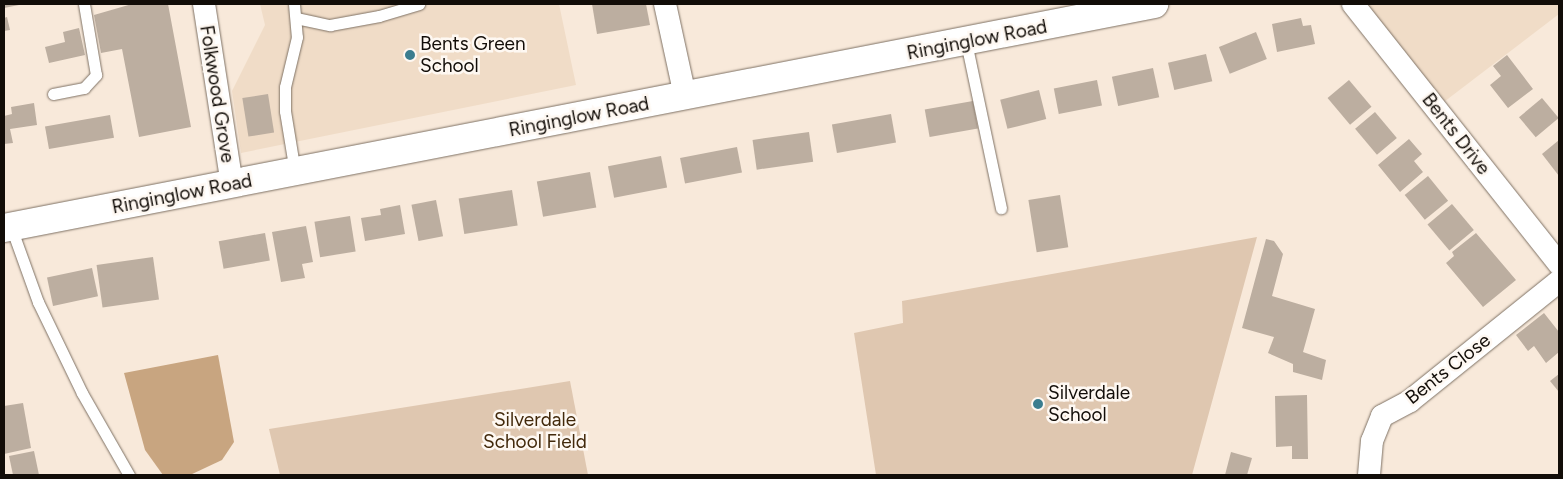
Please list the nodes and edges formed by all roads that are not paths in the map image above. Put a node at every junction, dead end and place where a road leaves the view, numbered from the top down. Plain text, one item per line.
1 (84, 4) edge
2 (204, 4) edge
3 (294, 4) edge
4 (419, 4) edge
5 (665, 4) edge
6 (1154, 4) edge
7 (1353, 4) edge
8 (296, 18) junction
9 (966, 42) junction
10 (53, 94) dead end
11 (685, 96) junction
12 (296, 172) junction
13 (232, 185) junction
14 (1002, 208) dead end
15 (7, 227) edge
16 (1559, 264) edge
17 (1559, 281) edge
18 (129, 475) edge
19 (1369, 475) edge

1 - 10 lane
2 - 13 street, Folkwood Grove
3 - 8 lane
4 - 8 lane
5 - 11 street
6 - 9 street, Ringinglow Road
7 - 16 street, Bents Drive
8 - 12 lane
9 - 11 street, Ringinglow Road
9 - 14 lane
11 - 12 street, Ringinglow Road
12 - 13 street, Ringinglow Road
13 - 15 street, Ringinglow Road
15 - 18 lane
17 - 19 street, Bents Close

